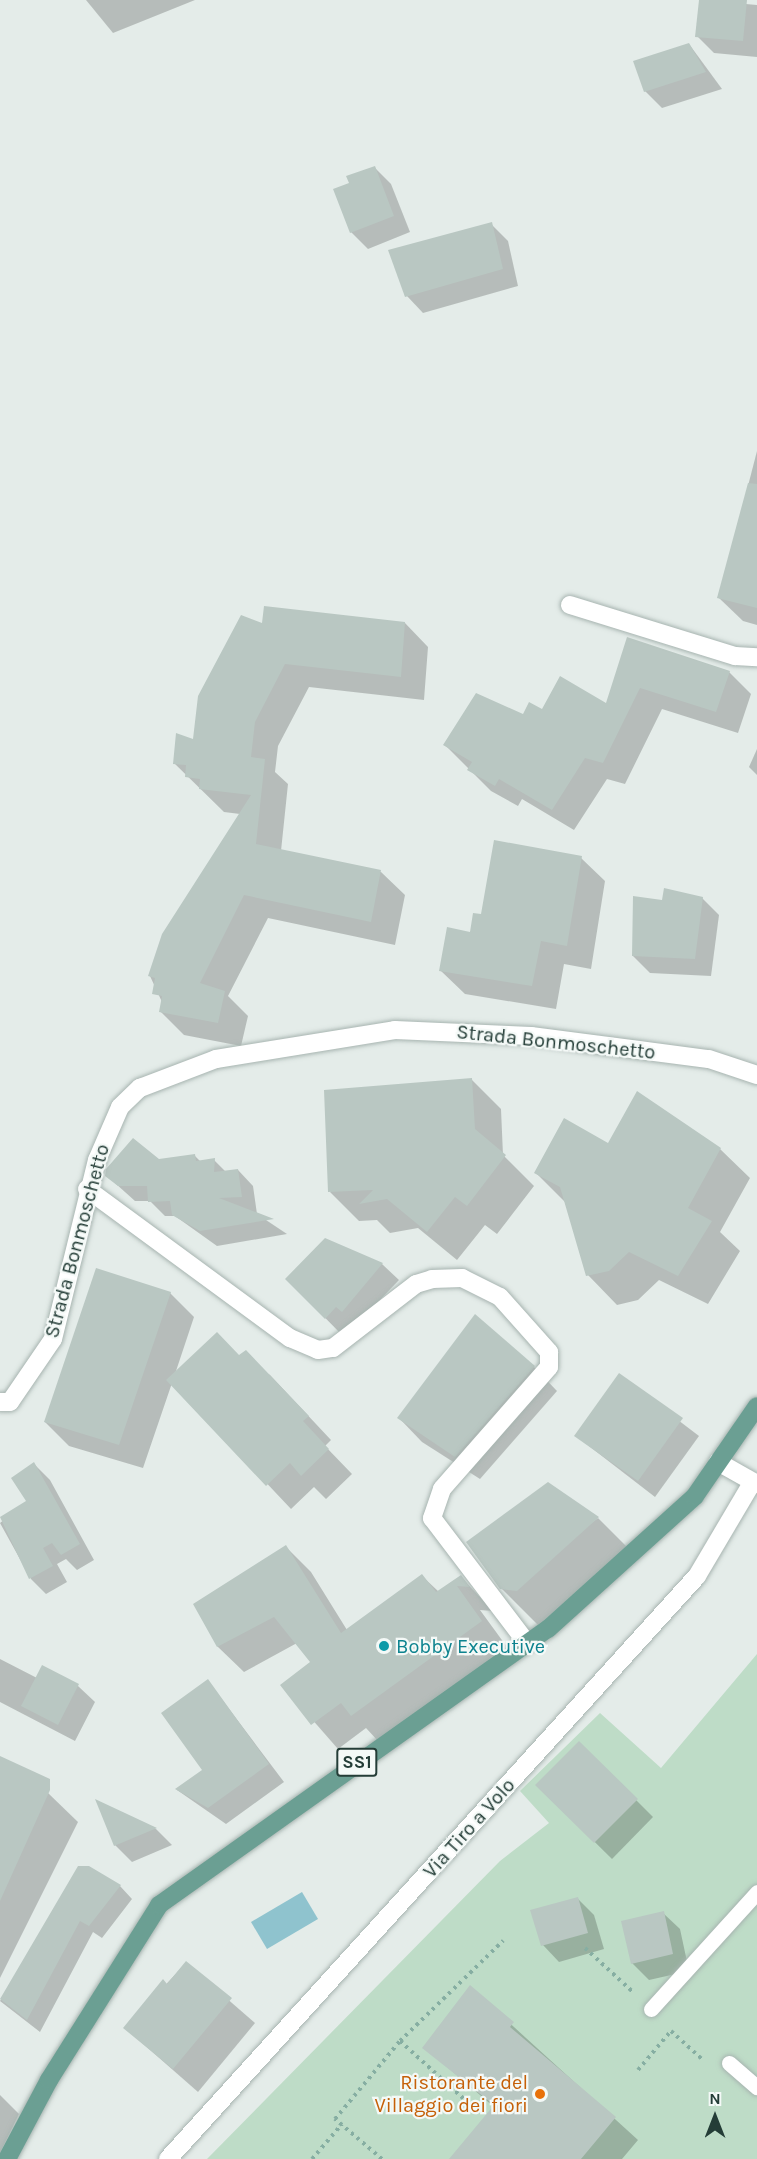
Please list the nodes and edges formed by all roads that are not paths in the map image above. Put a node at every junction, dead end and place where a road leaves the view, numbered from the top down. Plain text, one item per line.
1 (570, 604) dead end
2 (757, 657) edge
3 (757, 1075) edge
4 (87, 1189) junction
5 (0, 1402) edge
6 (757, 1406) edge
7 (718, 1462) junction
8 (755, 1484) edge
9 (527, 1643) junction
10 (757, 1892) edge
11 (651, 2009) road end
12 (729, 2063) dead end
13 (757, 2087) edge
14 (7, 2159) edge
15 (168, 2159) edge

1 - 2 street
3 - 4 street, Strada Bonmoschetto
4 - 5 street, Strada Bonmoschetto
4 - 9 street
6 - 7 main road, SS1
7 - 8 street
7 - 9 main road, SS1
8 - 15 street, Via Tiro a Volo
9 - 14 main road, SS1
10 - 11 lane
12 - 13 lane

